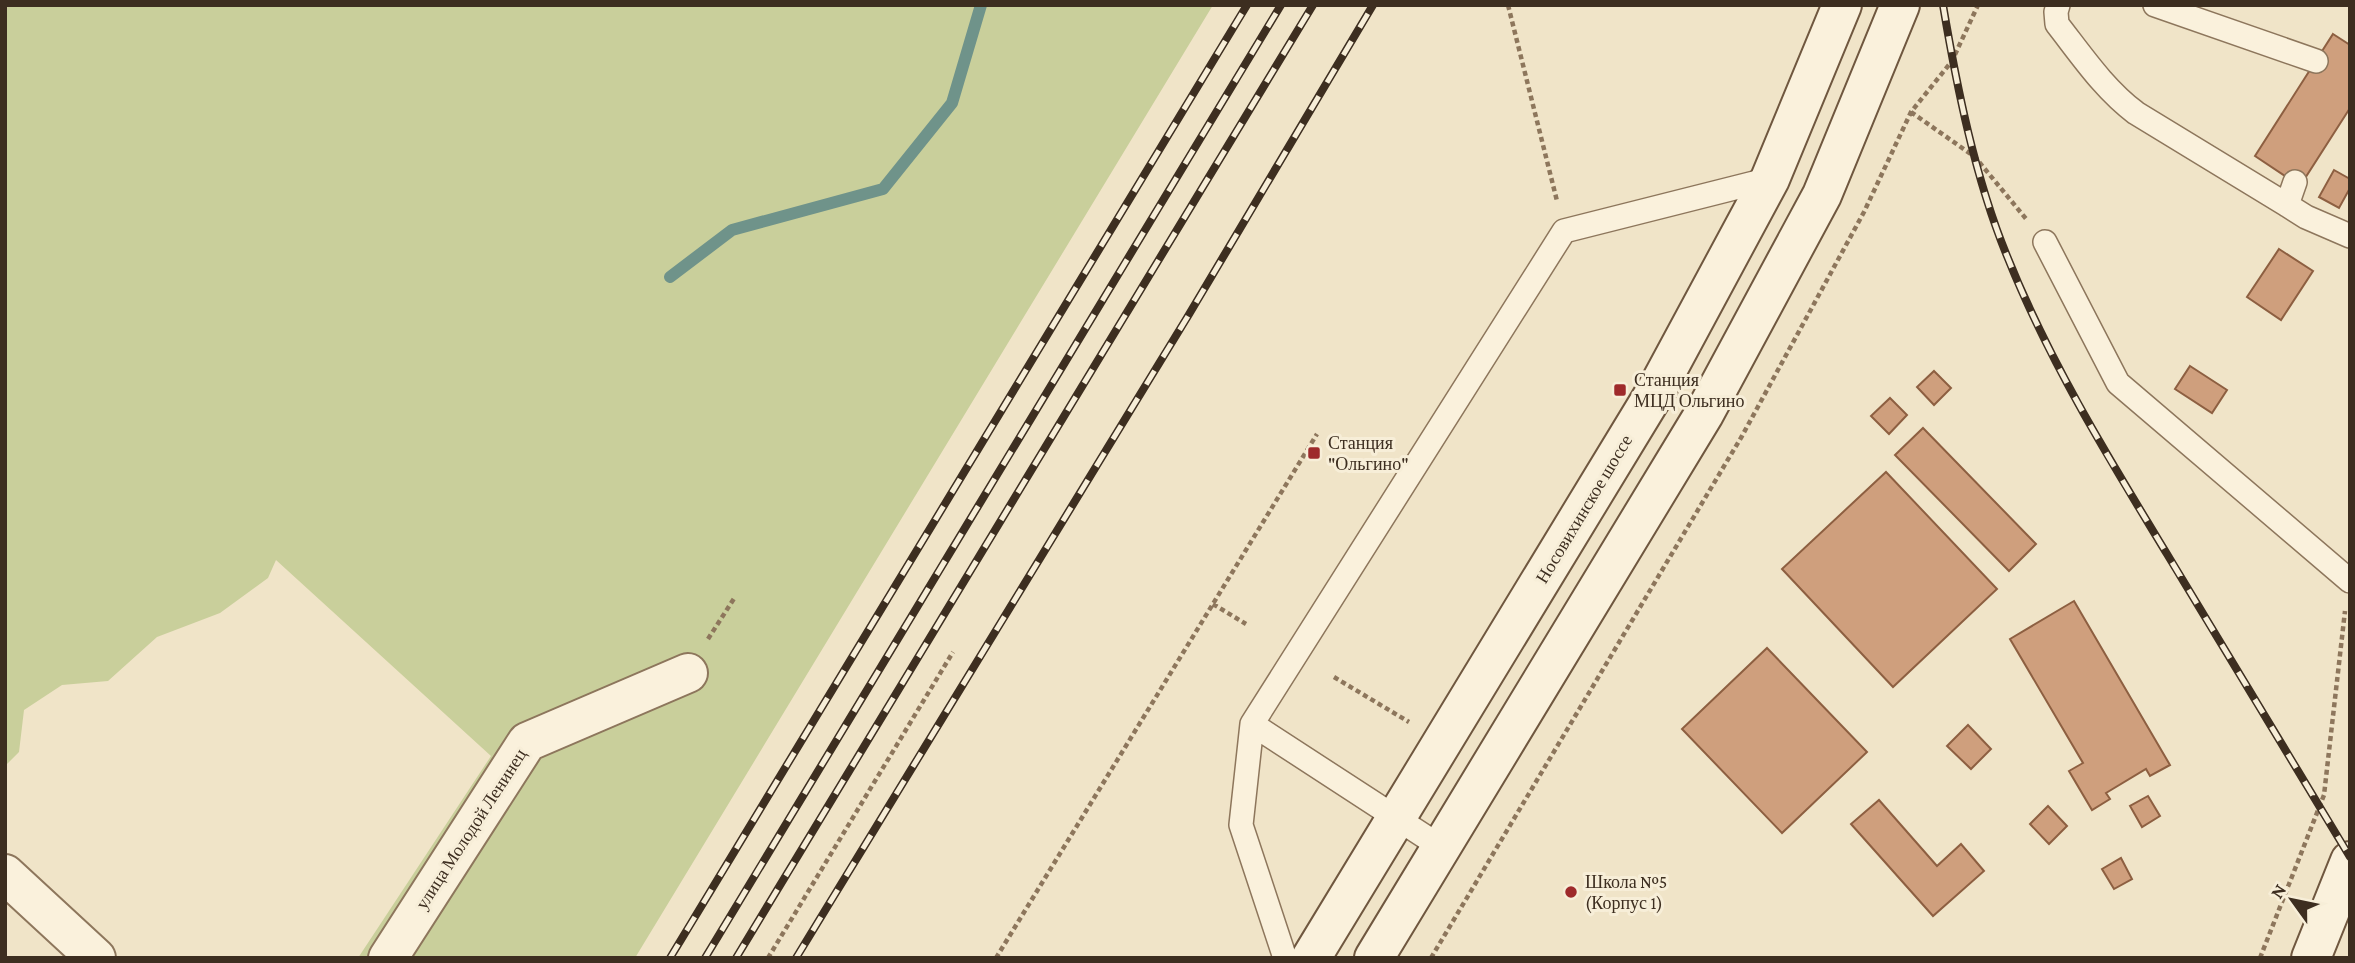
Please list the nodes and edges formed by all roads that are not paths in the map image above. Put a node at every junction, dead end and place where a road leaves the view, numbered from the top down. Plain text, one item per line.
1 (1842, 5) edge
2 (1900, 5) edge
3 (2058, 5) edge
4 (2155, 5) edge
5 (2316, 61) dead end
6 (1770, 179) junction
7 (2295, 182) dead end
8 (2287, 205) junction
9 (2350, 236) edge
10 (2045, 242) road end
11 (2349, 581) edge
12 (688, 673) road end
13 (1252, 724) junction
14 (1396, 818) junction
15 (1441, 847) junction
16 (2350, 861) edge
17 (5, 874) edge
18 (96, 958) edge
19 (388, 958) edge
20 (1285, 958) edge
21 (1311, 958) edge
22 (1374, 958) edge
23 (2311, 958) edge

1 - 6 main road, Носовихинское шоссе
2 - 15 main road
3 - 8 lane
4 - 5 lane
6 - 13 lane
6 - 14 main road, Носовихинское шоссе
7 - 8 lane
8 - 9 lane
10 - 11 lane
12 - 19 main road, улица Молодой Ленинец
13 - 14 lane
13 - 20 lane
14 - 15 lane
14 - 21 main road, Носовихинское шоссе
15 - 22 main road
16 - 23 main road
17 - 18 main road

